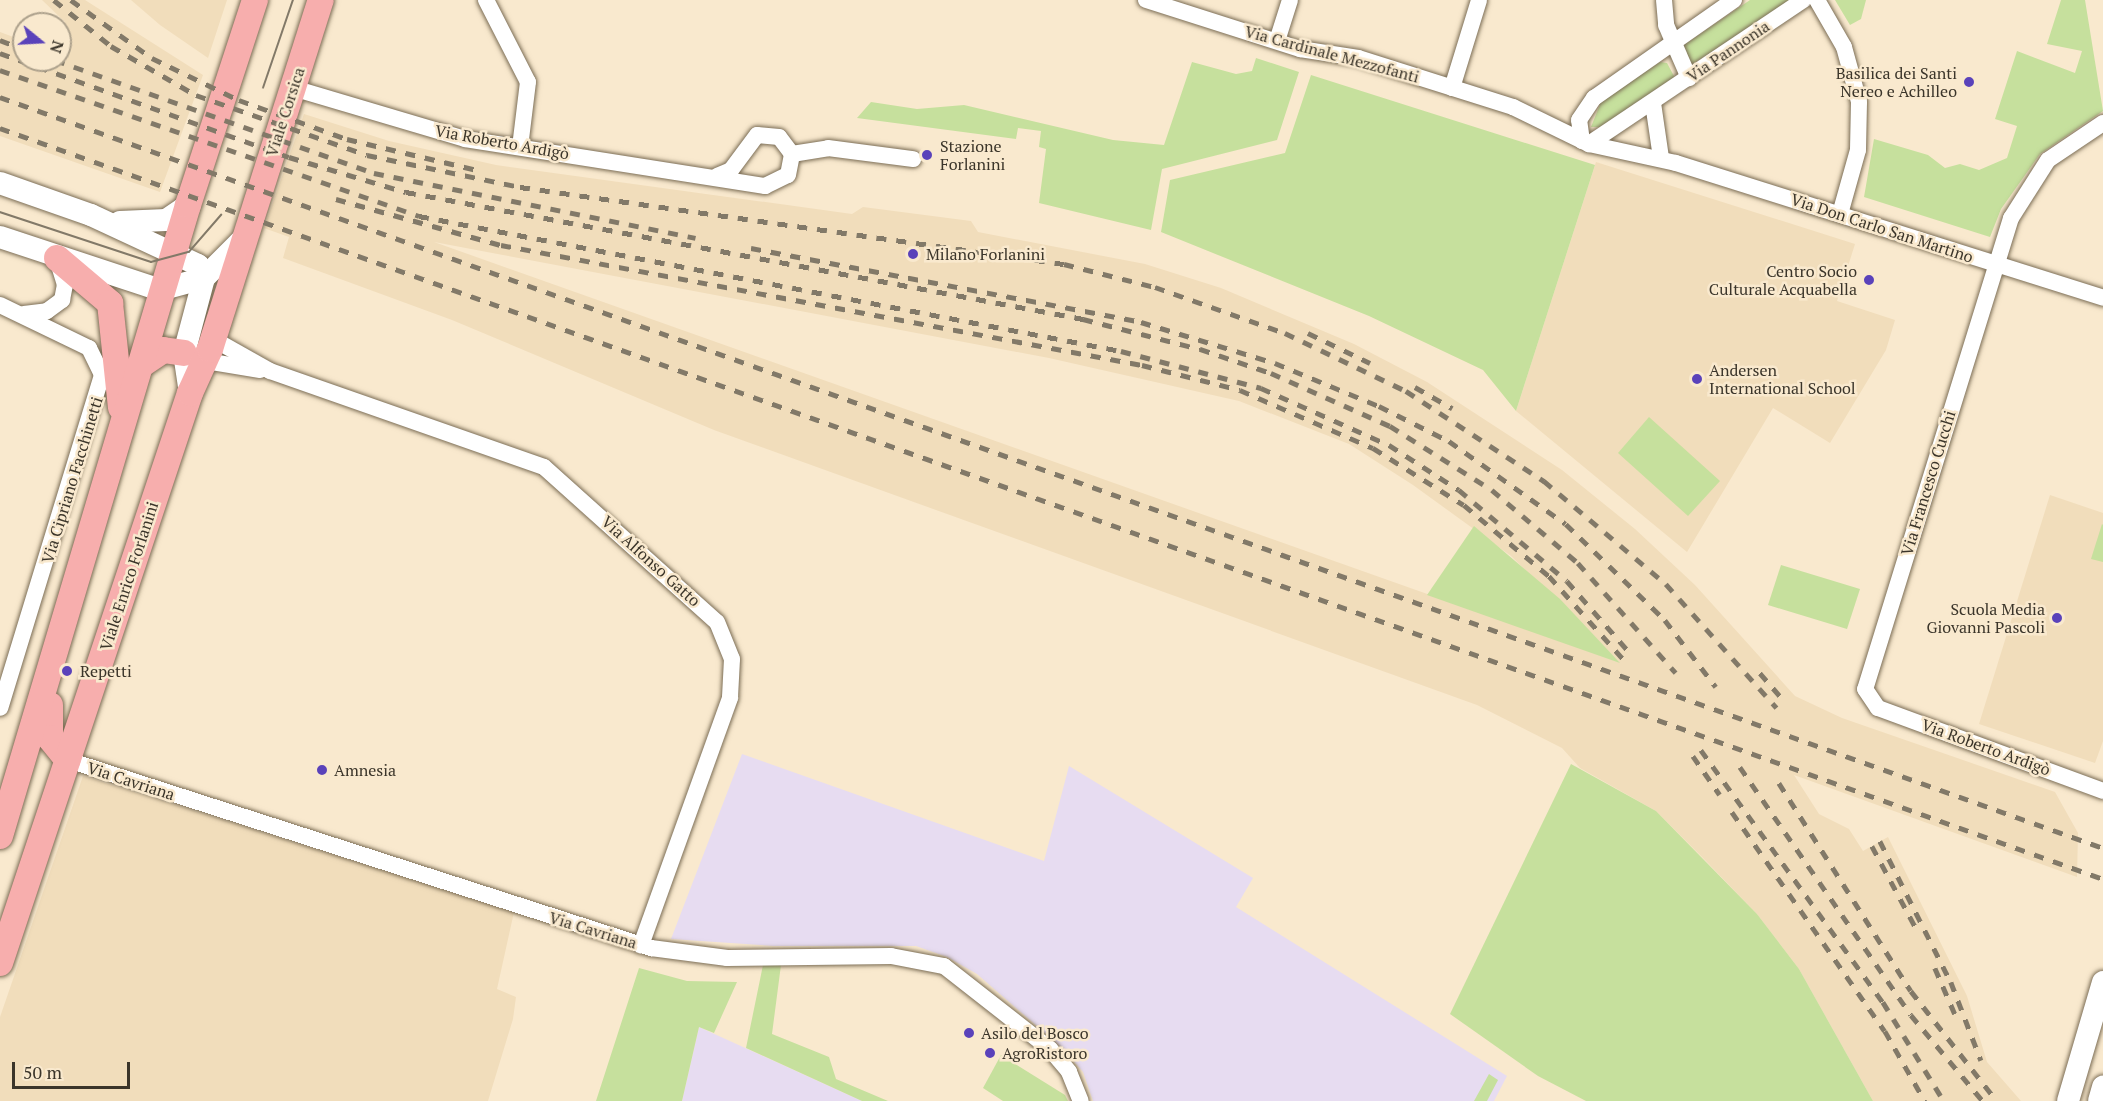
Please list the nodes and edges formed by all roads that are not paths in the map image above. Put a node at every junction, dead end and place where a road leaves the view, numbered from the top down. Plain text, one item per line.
1 (255, 0) edge
2 (321, 0) edge
3 (486, 0) edge
4 (1146, 0) edge
5 (1290, 0) edge
6 (1479, 0) edge
7 (1664, 0) edge
8 (1734, 0) edge
9 (1803, 0) edge
10 (1817, 0) edge
11 (1277, 41) junction
12 (1674, 41) junction
13 (1689, 78) junction
14 (293, 88) junction
15 (1452, 88) junction
16 (1653, 102) junction
17 (2103, 123) edge
18 (1585, 142) junction
19 (520, 147) junction
20 (792, 154) junction
21 (1661, 158) junction
22 (913, 159) dead end
23 (717, 176) junction
24 (0, 183) edge
25 (188, 205) junction
26 (1840, 214) junction
27 (92, 215) junction
28 (247, 230) junction
29 (0, 237) edge
30 (175, 251) junction
31 (57, 258) junction
32 (1995, 264) junction
33 (204, 278) junction
34 (163, 290) junction
35 (2103, 298) edge
36 (0, 305) edge
37 (24, 314) junction
38 (201, 351) junction
39 (141, 364) junction
40 (110, 470) junction
41 (68, 612) junction
42 (1869, 702) joint
43 (0, 708) edge
44 (68, 760) junction
45 (2103, 790) edge
46 (0, 836) edge
47 (641, 945) junction
48 (0, 963) edge
49 (2103, 982) edge
50 (2103, 1087) edge
51 (1081, 1101) edge
52 (2067, 1101) edge
53 (2098, 1101) edge

1 - 25 main road
2 - 14 main road, Viale Corsica
3 - 19 street
4 - 11 street, Via Cardinale Mezzofanti
5 - 11 street
6 - 15 street
7 - 12 street
8 - 12 street
9 - 13 street, Via Pannonia
10 - 26 street
11 - 15 street, Via Cardinale Mezzofanti
12 - 13 street
12 - 18 street
13 - 16 street, Via Pannonia
14 - 19 street, Via Roberto Ardigò
14 - 28 main road, Viale Corsica
15 - 18 street, Via Cardinale Mezzofanti
16 - 18 street, Via Pannonia
16 - 21 street
17 - 32 street, Via Francesco Cucchi
18 - 21 street, Via Don Carlo San Martino
19 - 23 street, Via Roberto Ardigò
20 - 22 street
20 - 23 street, Via Roberto Ardigò
20 - 23 street
21 - 26 street, Via Don Carlo San Martino
24 - 27 main road
25 - 27 main road
25 - 30 main road
26 - 32 street, Via Don Carlo San Martino
27 - 30 main road
28 - 33 main road
28 - 38 main road, Viale Enrico Forlanini
29 - 31 main road
30 - 33 main road
30 - 34 main road
31 - 34 main road
31 - 37 street
31 - 40 main road
32 - 35 street, Via Don Carlo San Martino
32 - 42 street, Via Francesco Cucchi
33 - 34 main road
33 - 38 main road, Viale Enrico Forlanini
34 - 39 main road
36 - 37 street, Via Cipriano Facchinetti
37 - 43 street, Via Cipriano Facchinetti
38 - 39 main road
38 - 44 main road, Viale Enrico Forlanini
38 - 47 street, Via Alfonso Gatto
39 - 40 main road
40 - 41 main road
41 - 44 main road
41 - 46 main road
42 - 45 street, Via Roberto Ardigò
44 - 47 street, Via Cavriana
44 - 48 main road, Viale Enrico Forlanini
47 - 51 street, Via Cavriana
49 - 52 main road
50 - 53 main road

